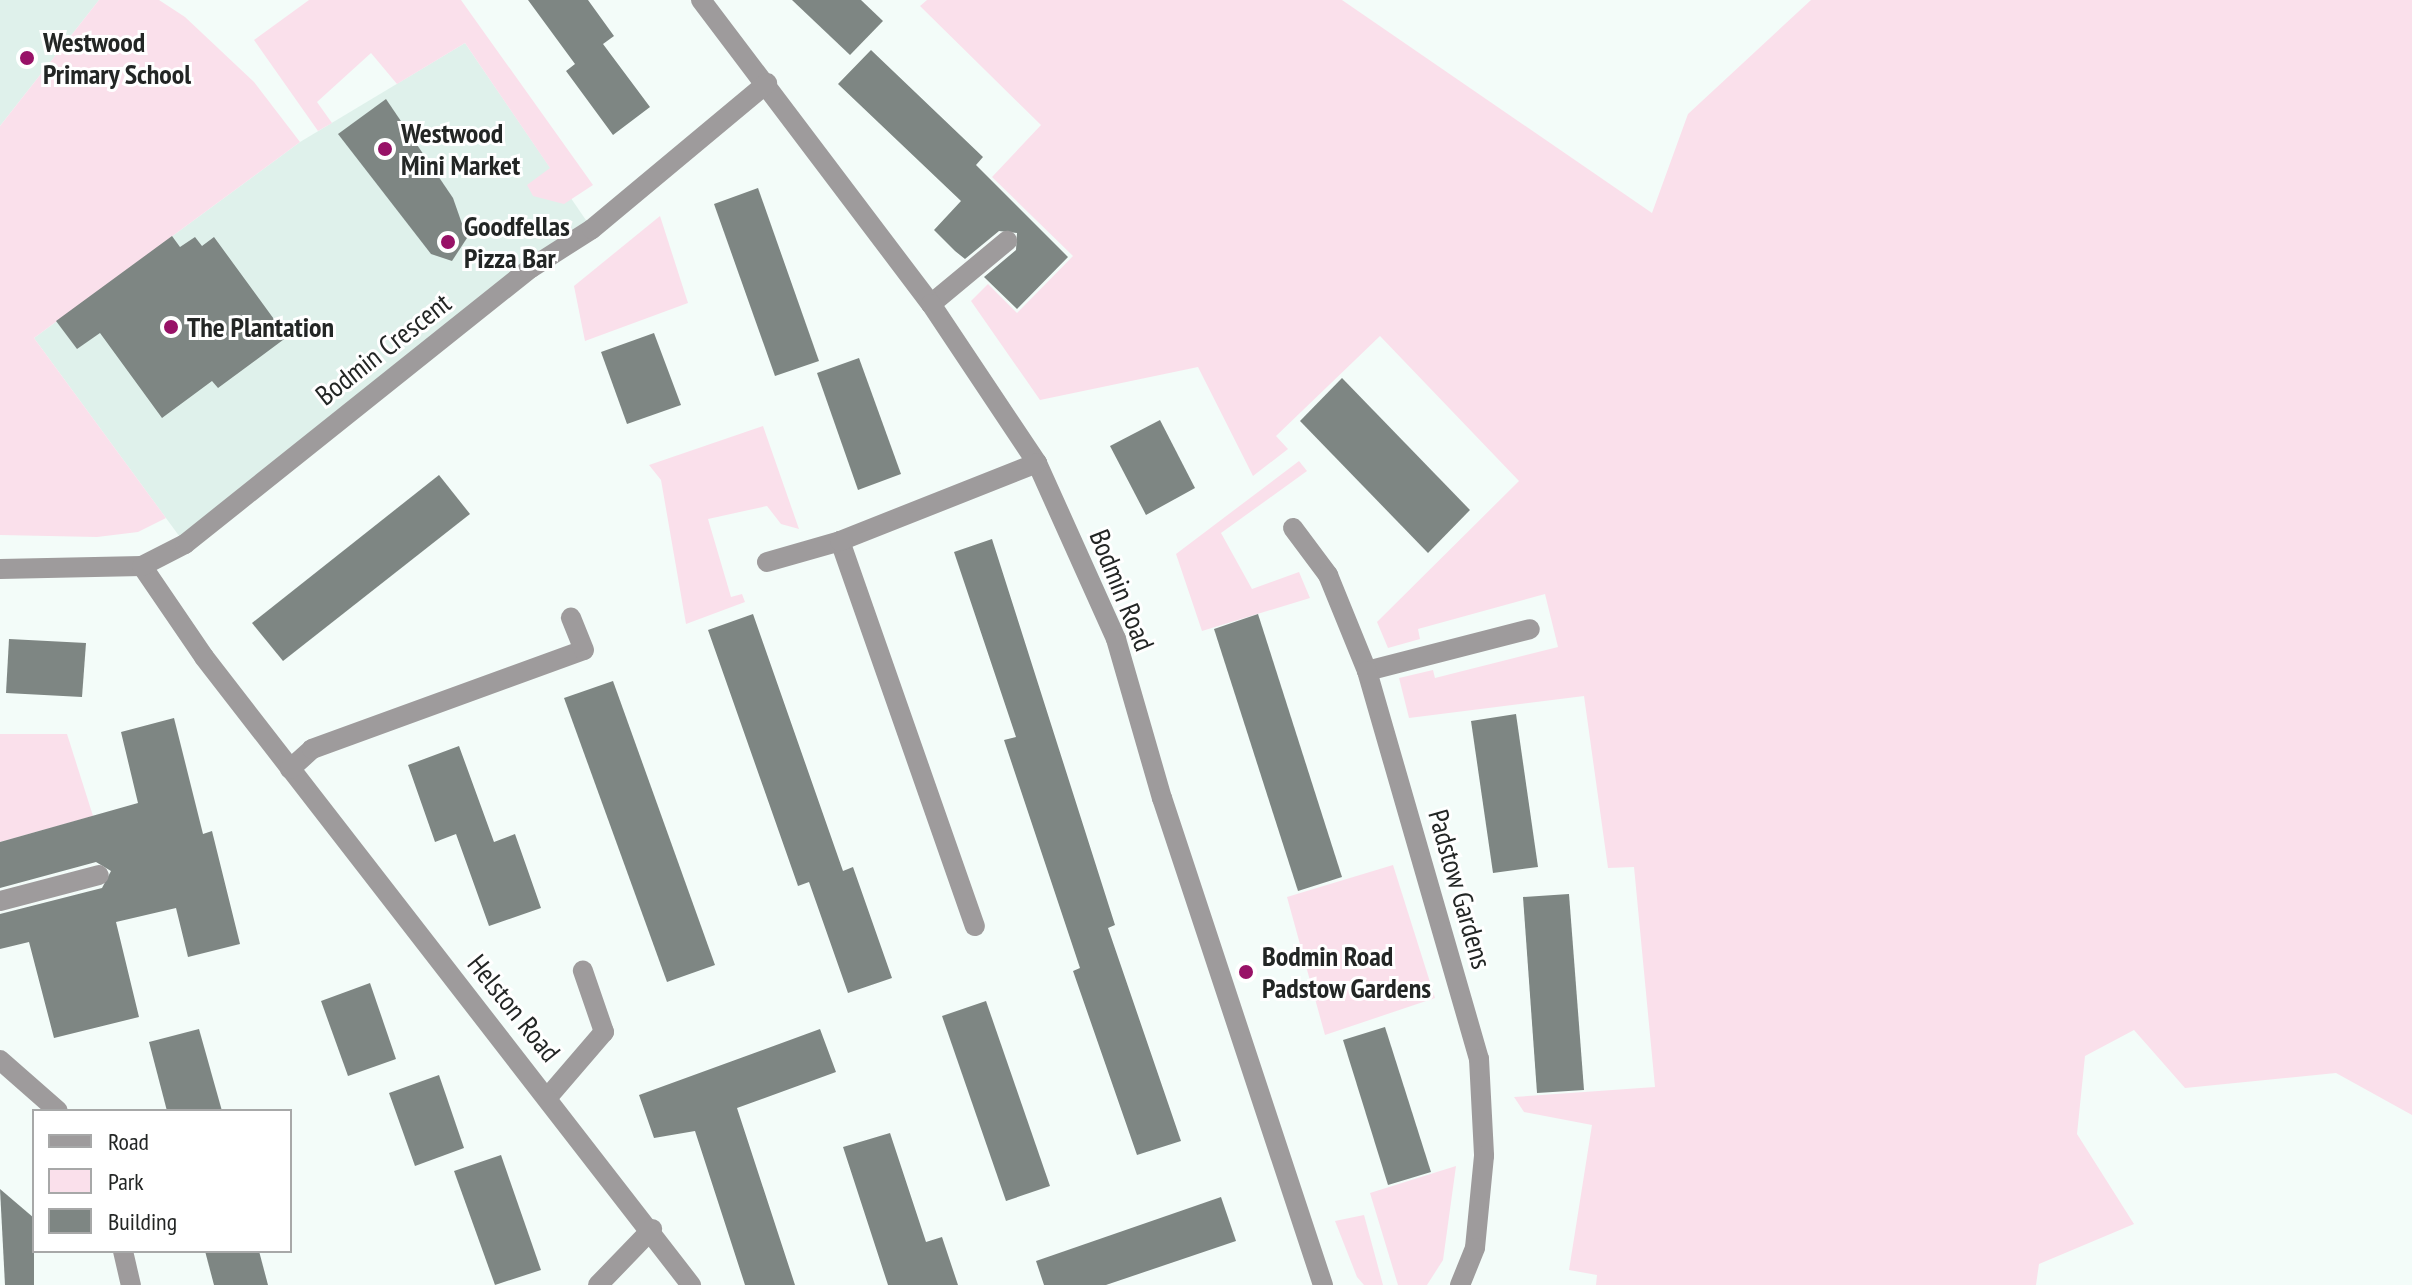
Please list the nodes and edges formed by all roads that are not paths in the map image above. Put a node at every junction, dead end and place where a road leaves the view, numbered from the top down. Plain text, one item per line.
1 (701, 0) edge
2 (767, 83) junction
3 (1007, 241) dead end
4 (931, 304) junction
5 (1037, 463) junction
6 (1293, 528) dead end
7 (840, 541) junction
8 (767, 562) dead end
9 (142, 566) junction
10 (0, 569) edge
11 (571, 617) dead end
12 (1530, 629) dead end
13 (1367, 671) junction
14 (290, 769) junction
15 (99, 875) dead end
16 (0, 901) edge
17 (975, 926) dead end
18 (583, 971) dead end
19 (0, 1060) edge
20 (548, 1097) junction
21 (56, 1109) edge
22 (652, 1229) junction
23 (123, 1253) edge
24 (131, 1285) edge
25 (598, 1285) edge
26 (691, 1285) edge
27 (1323, 1285) edge
28 (1460, 1285) edge

1 - 2 street, Bodmin Road
2 - 4 street, Bodmin Road
2 - 9 street, Bodmin Crescent
3 - 4 street
4 - 5 street, Bodmin Road
5 - 7 street
5 - 27 street, Bodmin Road
6 - 13 street, Padstow Gardens
7 - 8 street
7 - 17 street
9 - 10 street, Bodmin Crescent
9 - 14 street, Helston Road
11 - 14 street
12 - 13 street
13 - 28 street, Padstow Gardens
14 - 20 street, Helston Road
15 - 16 street
18 - 20 street
19 - 21 street
20 - 22 street, Helston Road
22 - 25 street
22 - 26 street, Helston Road
23 - 24 street

